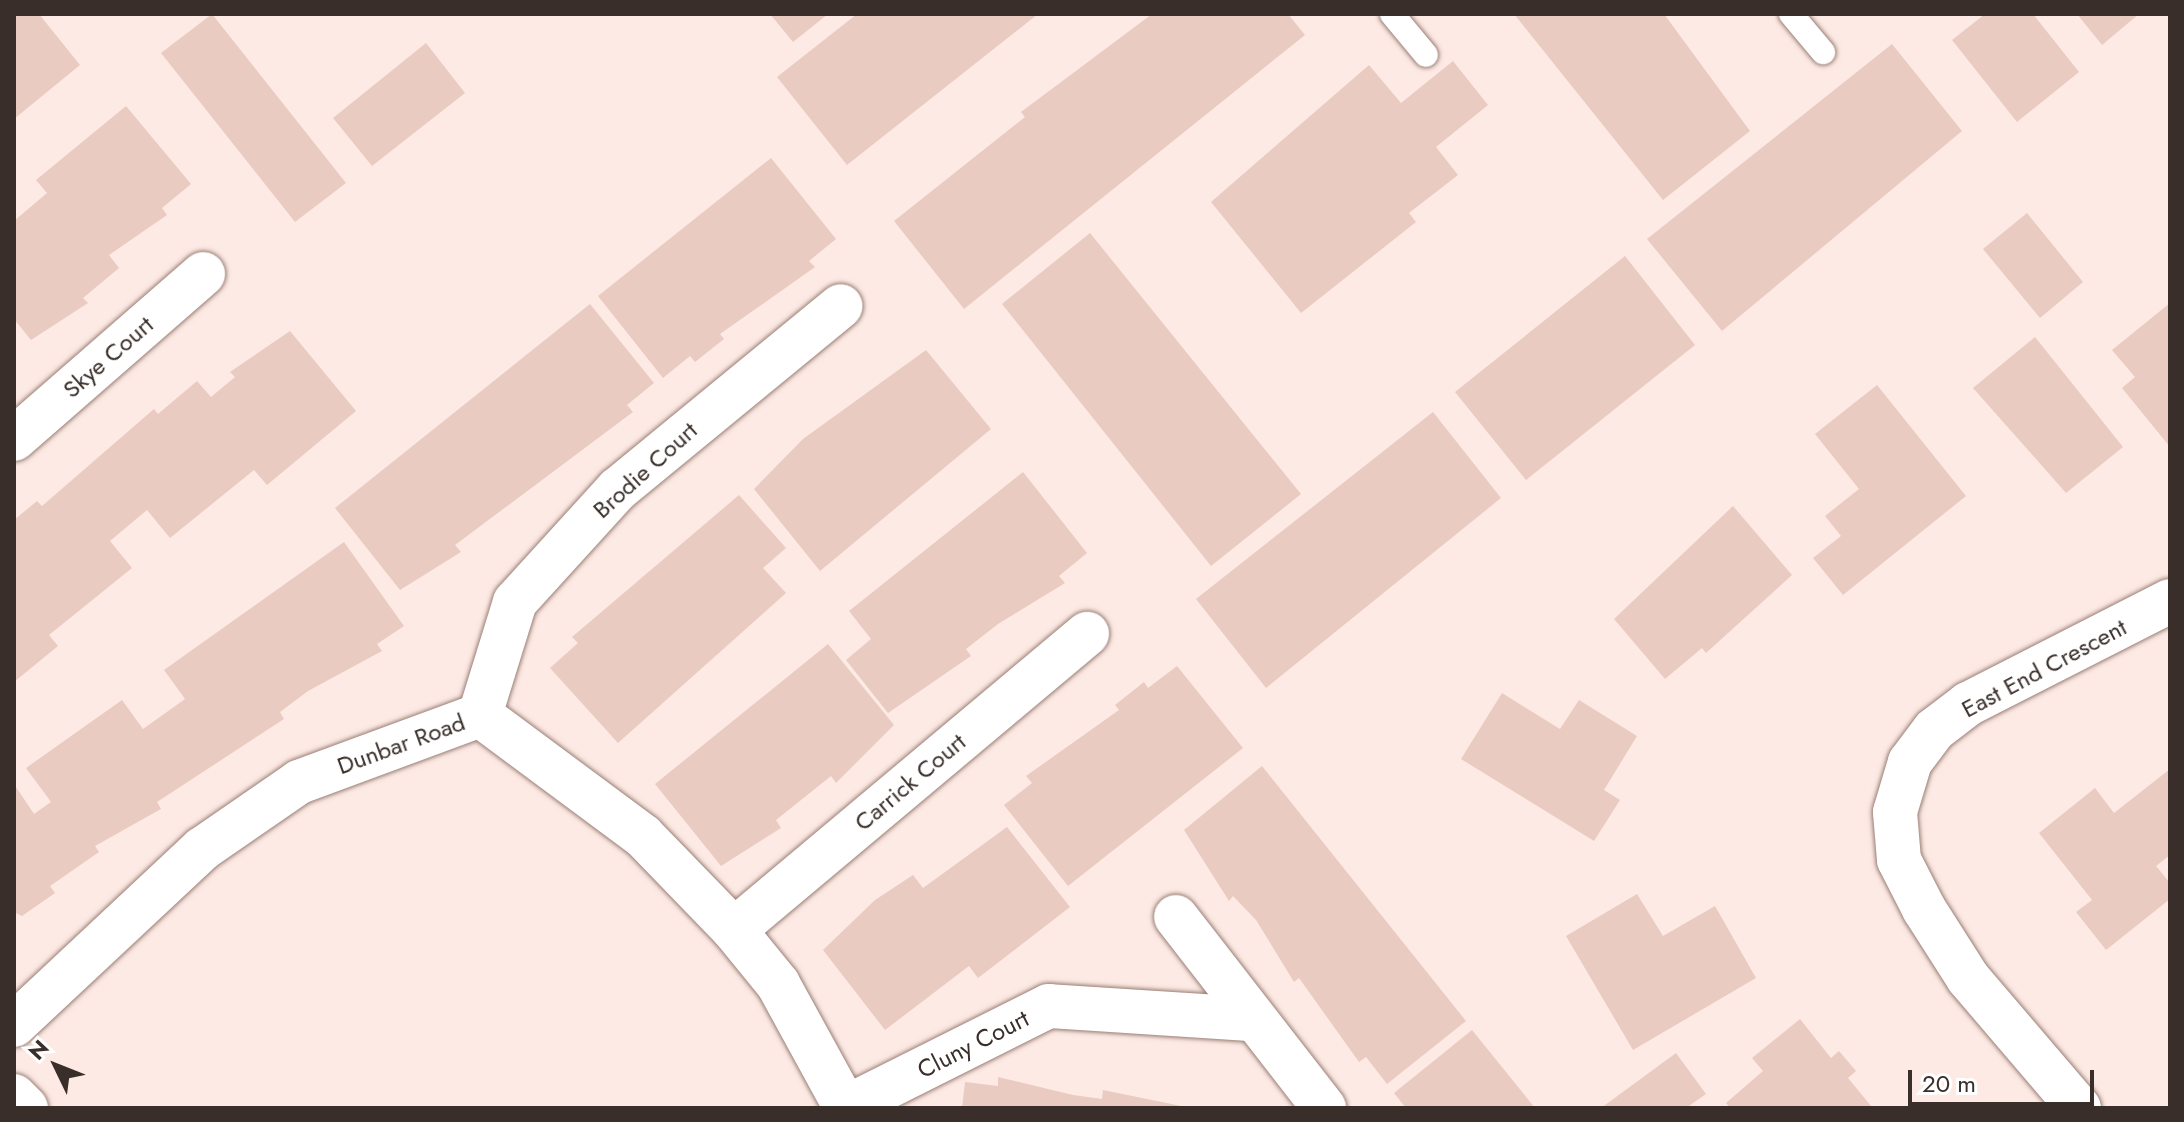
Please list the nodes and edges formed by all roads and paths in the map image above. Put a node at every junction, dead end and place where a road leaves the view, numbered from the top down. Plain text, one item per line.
1 (1392, 14) edge
2 (1791, 14) edge
3 (1823, 52) dead end
4 (1426, 55) dead end
5 (203, 274) dead end
6 (841, 306) dead end
7 (14, 439) edge
8 (2170, 601) edge
9 (1087, 634) dead end
10 (480, 715) junction
11 (1176, 917) dead end
12 (734, 930) junction
13 (1251, 1019) junction
14 (14, 1025) edge
15 (14, 1096) edge
16 (26, 1108) edge
17 (846, 1108) edge
18 (1324, 1108) edge
19 (2079, 1108) edge

1 - 4 lane
2 - 3 lane
5 - 7 street, Skye Court
6 - 10 street, Brodie Court
8 - 19 street, East End Crescent
9 - 12 street, Carrick Court
10 - 12 street, Dunbar Road
10 - 14 street, Dunbar Road
11 - 13 street
12 - 17 street, Dunbar Road
13 - 17 street, Cluny Court
13 - 18 street
15 - 16 street

